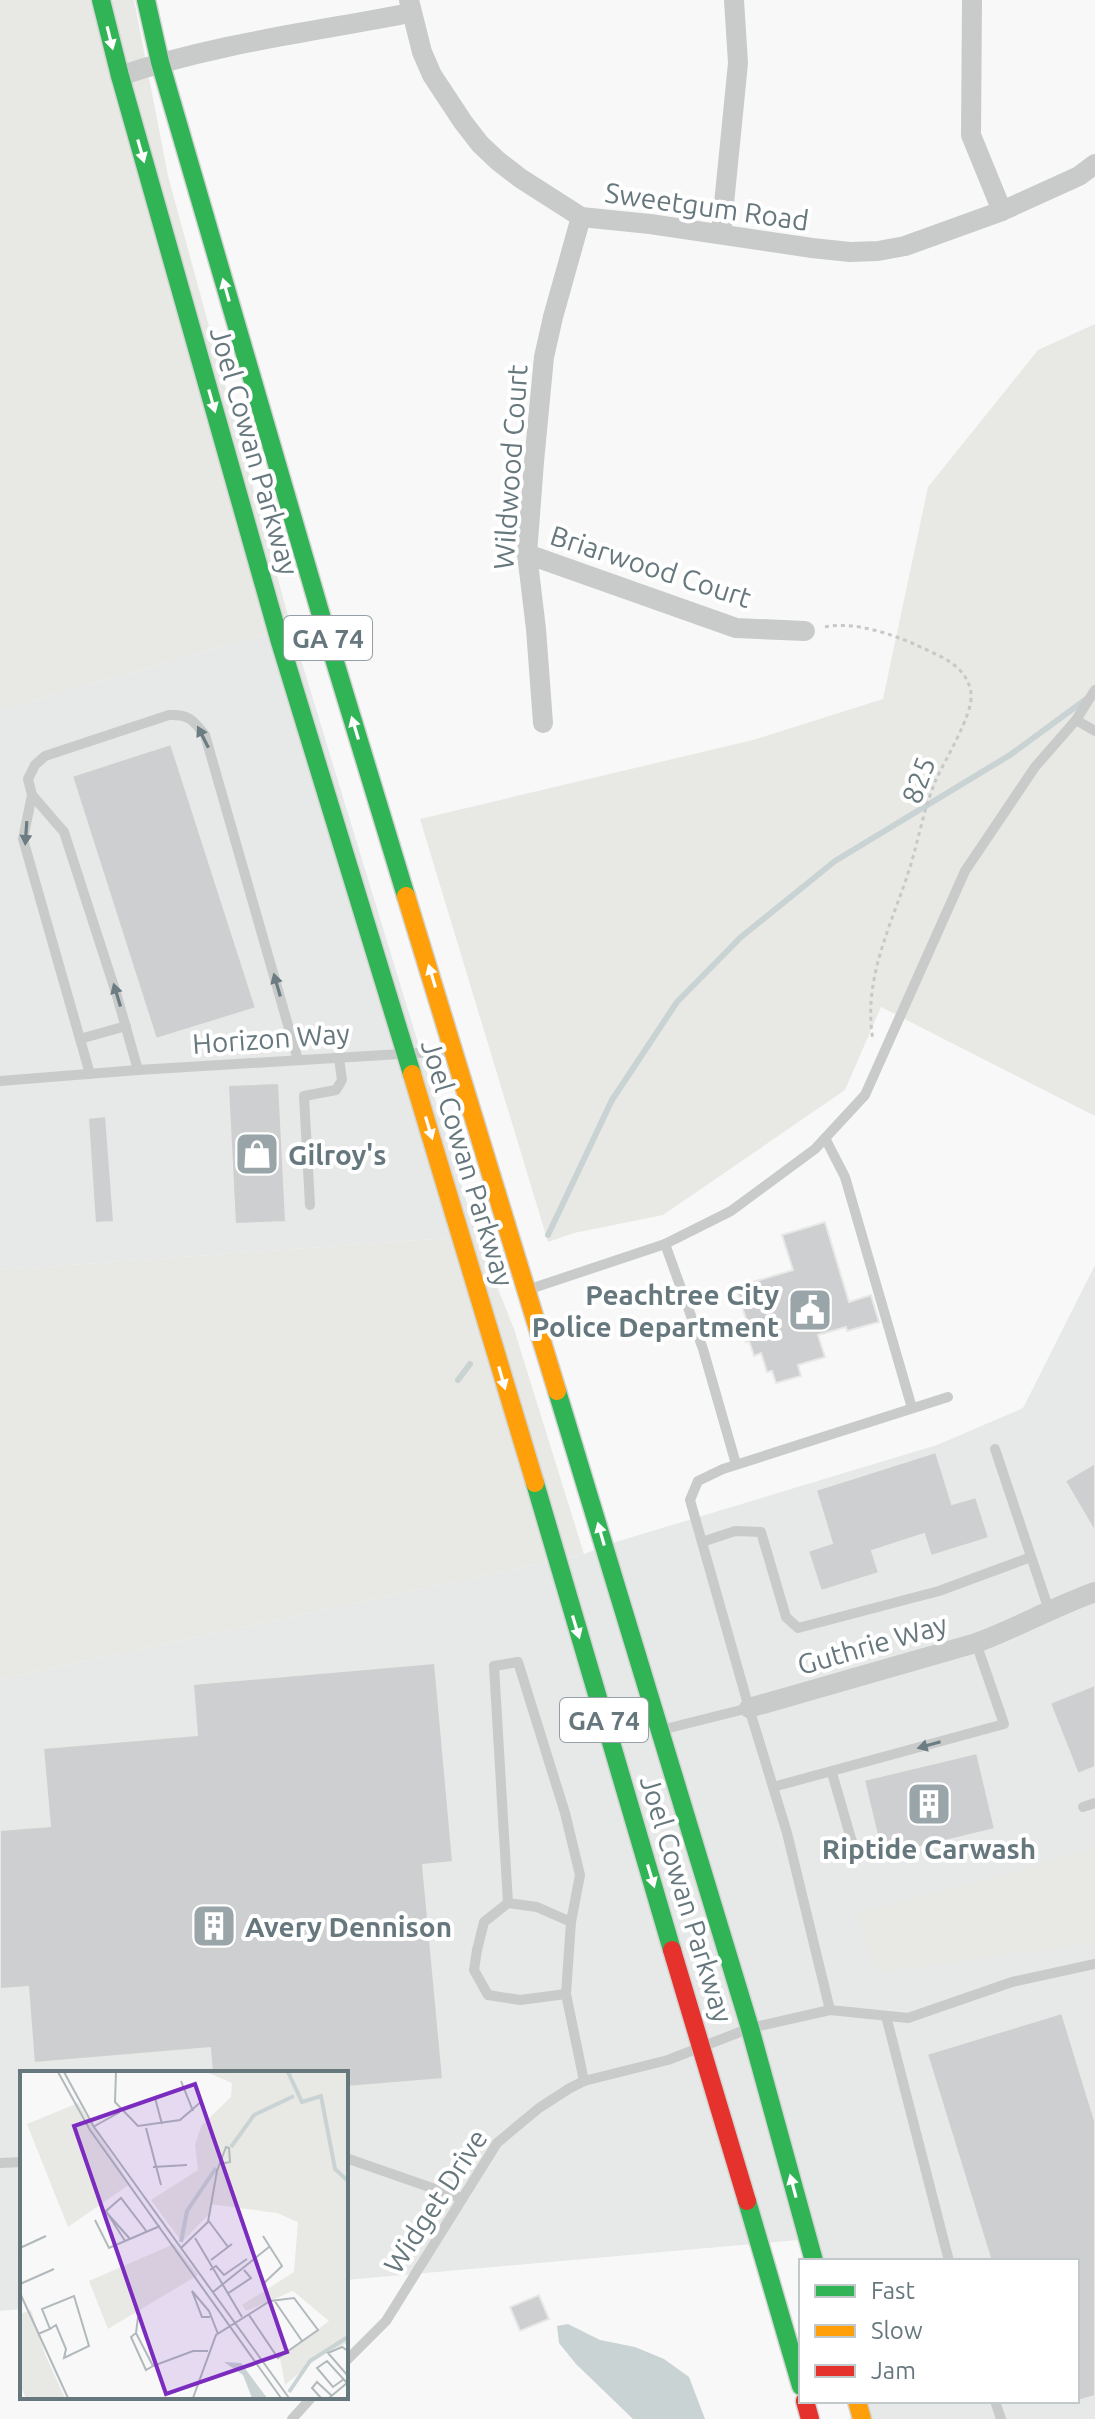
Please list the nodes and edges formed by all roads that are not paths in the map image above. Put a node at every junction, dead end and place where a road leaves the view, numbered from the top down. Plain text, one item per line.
1 (101, 0) edge
2 (146, 0) edge
3 (734, 0) edge
4 (972, 0) edge
5 (410, 7) edge
6 (160, 62) junction
7 (120, 76) junction
8 (1095, 164) edge
9 (1002, 211) junction
10 (581, 217) junction
11 (721, 234) junction
12 (527, 554) junction
13 (805, 631) road end
14 (1095, 690) edge
15 (1076, 720) junction
16 (543, 723) dead end
17 (1095, 731) edge
18 (32, 795) junction
19 (126, 1026) junction
20 (80, 1039) junction
21 (455, 1051) junction
22 (406, 1053) junction
23 (339, 1058) junction
24 (298, 1060) junction
25 (138, 1070) junction
26 (90, 1074) junction
27 (0, 1081) edge
28 (825, 1138) junction
29 (310, 1205) dead end
30 (665, 1244) junction
31 (527, 1290) junction
32 (948, 1397) dead end
33 (912, 1408) junction
34 (995, 1449) dead end
35 (736, 1464) junction
36 (702, 1542) junction
37 (1031, 1557) junction
38 (1095, 1592) edge
39 (1049, 1610) junction
40 (976, 1643) junction
41 (749, 1708) junction
42 (659, 1730) junction
43 (832, 1773) junction
44 (773, 1787) junction
45 (1095, 1803) edge
46 (1083, 1807) dead end
47 (852, 1842) dead end
48 (508, 1903) junction
49 (571, 1922) junction
50 (1095, 1964) edge
51 (566, 1994) junction
52 (830, 2010) junction
53 (886, 2016) junction
54 (750, 2028) junction
55 (702, 2047) junction
56 (584, 2081) junction
57 (348, 2159) edge
58 (20, 2162) edge
59 (0, 2163) edge
60 (461, 2198) junction
61 (813, 2259) edge
62 (948, 2259) edge
63 (348, 2359) edge
64 (799, 2379) edge
65 (310, 2399) edge
66 (292, 2419) edge

1 -> 7 main road, Joel Cowan Parkway / GA 74
2 - 6 main road, Joel Cowan Parkway / GA 74
3 - 11 street
4 - 9 street
5 - 6 street
5 - 10 street, Sweetgum Road
6 - 7 street
21 -> 6 main road, Joel Cowan Parkway / GA 74
7 -> 22 main road, Joel Cowan Parkway / GA 74
8 - 9 street, Sweetgum Road
9 - 11 street, Sweetgum Road
10 - 11 street, Sweetgum Road
10 - 12 street, Wildwood Court
12 - 13 street, Briarwood Court
12 - 16 street, Wildwood Court
14 - 15 lane
15 - 17 lane
15 - 28 lane
19 -> 18 lane
18 -> 20 lane
24 -> 18 lane
19 - 20 lane
19 - 25 lane
20 - 26 lane
21 - 22 lane, Horizon Way
21 - 31 main road, Joel Cowan Parkway / GA 74
22 - 23 lane, Horizon Way
22 -> 55 main road, Joel Cowan Parkway / GA 74
23 - 24 lane, Horizon Way
23 - 29 lane
24 - 25 lane, Horizon Way
25 - 26 lane, Horizon Way
26 - 27 lane, Horizon Way
28 - 30 lane
28 - 33 lane
30 - 31 lane
30 - 35 lane
42 -> 31 main road, Joel Cowan Parkway / GA 74
32 - 33 lane
33 - 35 lane
34 - 37 lane
35 - 36 lane
36 - 37 lane
36 - 41 lane
37 - 39 lane
38 - 39 street, Guthrie Way
39 - 40 street, Guthrie Way
40 - 41 street, Guthrie Way
40 -> 43 lane
41 - 42 lane, Guthrie Way
41 - 44 lane
42 - 54 main road, Joel Cowan Parkway / GA 74
43 - 44 lane
43 - 47 lane
44 - 52 lane
45 - 46 lane
48 - 49 lane
48 - 49 lane
48 - 51 lane
49 - 51 lane
50 - 53 lane, Widget Drive
51 - 56 lane
52 - 53 lane, Widget Drive
52 - 54 lane, Widget Drive
53 - 62 lane
54 - 55 lane, Widget Drive
61 -> 54 main road, Joel Cowan Parkway / GA 74
55 - 56 lane, Widget Drive
55 - 64 main road, Joel Cowan Parkway / GA 74
56 - 60 lane, Widget Drive
57 - 60 lane
58 - 59 lane
60 - 63 lane, Widget Drive
65 - 66 lane

